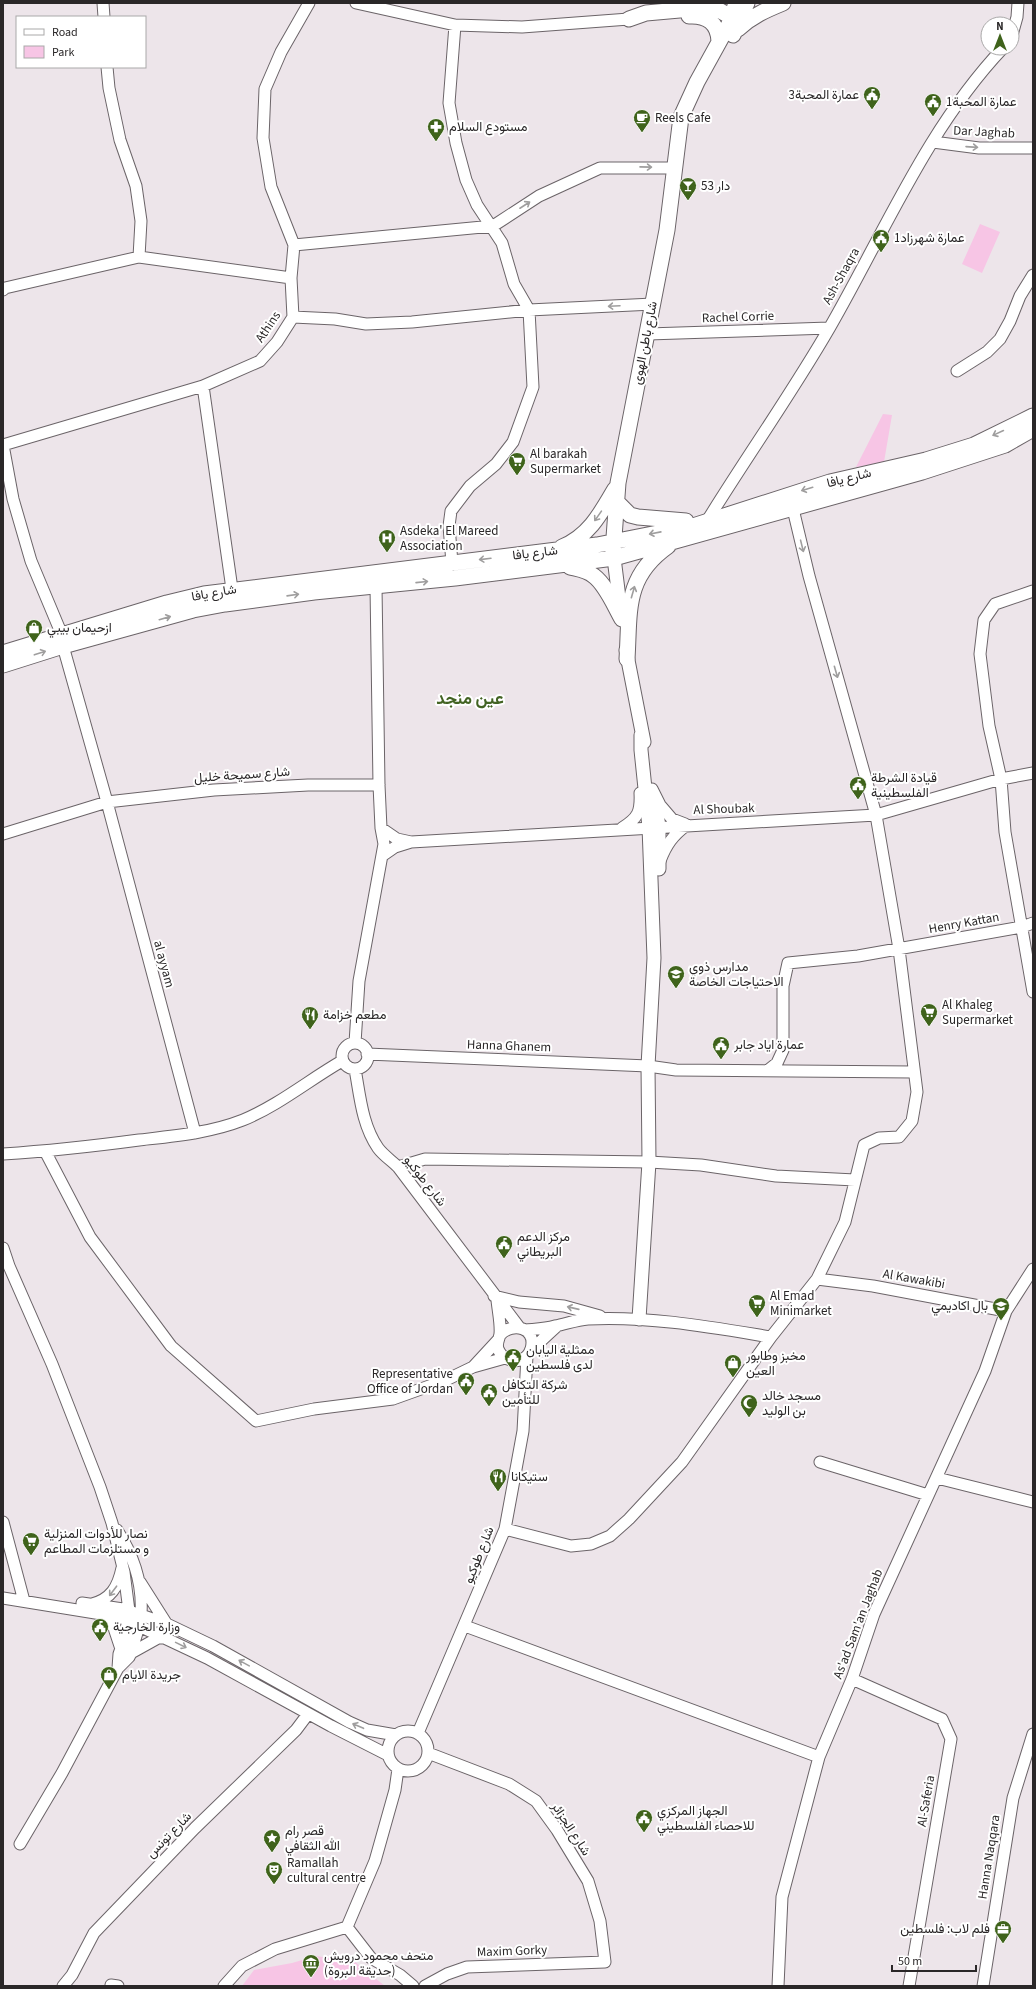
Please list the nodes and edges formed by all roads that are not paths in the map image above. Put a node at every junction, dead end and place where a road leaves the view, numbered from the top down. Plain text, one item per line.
1 (103, 3) edge
2 (309, 3) edge
3 (356, 3) edge
4 (720, 3) edge
5 (747, 3) edge
6 (783, 3) edge
7 (1018, 3) edge
8 (702, 8) junction
9 (734, 10) edge
10 (104, 16) edge
11 (1017, 16) edge
12 (629, 19) junction
13 (455, 25) junction
14 (736, 31) junction
15 (719, 41) junction
16 (996, 56) edge
17 (107, 68) edge
18 (681, 128) junction
19 (933, 142) junction
20 (1033, 148) edge
21 (675, 168) junction
22 (493, 226) junction
23 (294, 245) junction
24 (139, 257) junction
25 (1033, 275) edge
26 (291, 278) junction
27 (3, 290) edge
28 (653, 304) junction
29 (529, 310) junction
30 (293, 317) junction
31 (829, 328) junction
32 (648, 334) junction
33 (957, 371) dead end
34 (203, 386) junction
35 (1033, 416) edge
36 (1033, 429) edge
37 (3, 445) edge
38 (618, 483) junction
39 (616, 501) junction
40 (793, 509) junction
41 (707, 521) junction
42 (676, 541) junction
43 (613, 542) junction
44 (553, 550) junction
45 (614, 558) junction
46 (452, 563) junction
47 (561, 565) junction
48 (376, 586) junction
49 (232, 589) junction
50 (1033, 591) edge
51 (622, 619) junction
52 (63, 641) junction
53 (3, 653) edge
54 (627, 659) junction
55 (3, 665) edge
56 (641, 735) junction
57 (642, 760) junction
58 (1033, 773) edge
59 (1001, 779) junction
60 (379, 785) junction
61 (652, 789) junction
62 (107, 802) junction
63 (876, 815) junction
64 (687, 825) junction
65 (654, 827) junction
66 (381, 828) junction
67 (620, 829) junction
68 (3, 834) edge
69 (411, 842) junction
70 (382, 856) junction
71 (659, 866) junction
72 (1033, 923) edge
73 (1022, 927) junction
74 (899, 949) junction
75 (654, 958) junction
76 (1033, 992) edge
77 (355, 1043) junction
78 (367, 1054) junction
79 (342, 1061) junction
80 (648, 1066) junction
81 (355, 1069) junction
82 (767, 1071) junction
83 (913, 1072) junction
84 (195, 1133) junction
85 (46, 1152) junction
86 (3, 1154) edge
87 (649, 1162) junction
88 (398, 1167) junction
89 (855, 1180) junction
90 (3, 1248) edge
91 (1032, 1272) edge
92 (817, 1279) junction
93 (495, 1298) junction
94 (1006, 1311) junction
95 (610, 1319) junction
96 (639, 1319) junction
97 (556, 1326) junction
98 (522, 1329) junction
99 (499, 1337) junction
100 (771, 1337) junction
101 (529, 1353) junction
102 (508, 1359) junction
103 (473, 1366) junction
104 (526, 1376) junction
105 (820, 1462) dead end
106 (937, 1478) junction
107 (928, 1494) junction
108 (1033, 1502) edge
109 (3, 1522) edge
110 (112, 1523) junction
111 (505, 1529) junction
112 (123, 1566) junction
113 (137, 1575) junction
114 (3, 1598) edge
115 (24, 1601) junction
116 (90, 1604) junction
117 (104, 1614) junction
118 (141, 1614) junction
119 (132, 1619) junction
120 (167, 1624) junction
121 (465, 1626) junction
122 (166, 1638) junction
123 (126, 1651) junction
124 (852, 1679) junction
125 (308, 1714) junction
126 (418, 1733) junction
127 (396, 1734) junction
128 (1033, 1734) edge
129 (428, 1753) junction
130 (388, 1756) junction
131 (818, 1757) junction
132 (398, 1769) junction
133 (20, 1844) dead end
134 (347, 1927) junction
135 (605, 1962) joint
136 (63, 1986) edge
137 (224, 1986) edge
138 (414, 1986) edge
139 (425, 1986) edge
140 (778, 1986) edge
141 (909, 1986) edge
142 (983, 1986) edge

1 - 10 street
2 - 23 street, Athins
3 - 13 street
4 - 8 main road
5 - 14 main road
6 - 14 main road
7 - 11 street
8 - 9 main road
8 - 12 main road
9 - 14 main road
9 - 15 main road, شارع باطن الهوى
12 - 13 street
12 - 15 main road
13 - 22 street
14 - 18 main road
15 - 18 main road, شارع باطن الهوى
16 - 19 street, Ash-Shaqra
17 - 24 street
18 - 21 main road, شارع باطن الهوى
19 -> 20 street, Dar Jaghab
19 - 31 street, Ash-Shaqra
22 -> 21 street
21 - 28 main road, شارع باطن الهوى
22 - 23 street
22 - 29 street
23 - 26 street, Athins
24 - 26 street
24 - 27 street
25 - 33 street
26 - 30 street, Athins
28 -> 29 street
28 - 32 main road, شارع باطن الهوى
29 - 30 street
29 - 46 street
30 - 34 street, Athins
31 - 32 street, Rachel Corrie
31 - 41 street, Ash-Shaqra
32 - 38 main road, شارع باطن الهوى
34 - 37 street, Athins
34 - 49 street
35 -> 41 main road, شارع يافا
36 - 40 main road, شارع يافا
37 - 52 street, al ayyam
38 - 39 main road, شارع باطن الهوى
38 -> 44 main road
39 - 41 main road
39 - 43 main road, شارع باطن الهوى
40 - 42 main road, شارع يافا
40 -> 63 street
41 -> 43 main road, شارع يافا
42 - 45 main road, شارع يافا
54 -> 42 main road
43 - 44 main road, شارع يافا
43 - 45 main road, شارع باطن الهوى
44 -> 46 main road, شارع يافا
45 - 47 main road, شارع يافا
45 - 51 street
46 - 49 main road, شارع يافا
48 -> 47 main road, شارع يافا
47 - 51 main road
52 -> 48 main road, شارع يافا
48 - 60 street
49 - 52 main road, شارع يافا
50 - 59 street
51 - 54 street
52 - 53 main road, شارع يافا
55 -> 52 main road, شارع يافا
52 - 62 street, al ayyam
54 - 56 street
56 - 57 street
56 - 61 street
57 - 65 street
57 - 67 street
58 - 59 street, Al Shoubak
59 - 63 street, Al Shoubak
59 - 73 street
60 - 62 street, شارع سميحة خليل
60 - 66 street
61 - 64 street
61 - 65 street
62 - 68 street, شارع سميحة خليل
62 - 84 street, al ayyam
63 - 64 street, Al Shoubak
63 - 74 street
64 - 65 street, Al Shoubak
64 - 71 street
65 - 67 street, Al Shoubak
65 - 71 street
65 - 75 street
66 - 69 street, Al Shoubak
66 - 70 street
67 - 69 street, Al Shoubak
69 - 70 street, Al Shoubak
70 - 77 street
71 - 75 street
72 - 73 street, Henry Kattan
73 - 74 street, Henry Kattan
73 - 76 street
74 - 82 street, Henry Kattan
74 - 83 street
75 - 80 street
77 - 78 street
77 - 79 street
78 - 80 street, Hanna Ghanem
78 - 81 street
79 - 81 street
79 - 84 street
80 - 82 street, Hanna Ghanem
80 - 87 street
81 - 88 street, شارع طوكيو
82 - 83 street, Hanna Ghanem
83 - 89 street
84 - 85 street
85 - 86 street
85 - 103 street
87 - 88 street
87 - 89 street
87 - 96 street
88 - 93 street, شارع طوكيو
89 - 92 street
90 - 110 street
91 - 94 street, As'ad Sam'an Jaghab
92 - 94 street, Al Kawakibi
92 - 100 street
95 -> 93 street
93 - 98 street, شارع طوكيو
93 - 99 street
94 - 106 street, As'ad Sam'an Jaghab
95 - 96 street
95 - 97 street
96 - 100 street
97 - 98 street
97 - 101 street
98 - 99 street
98 - 101 street
99 - 102 street
99 - 103 street
100 - 111 street
101 - 102 street
101 - 104 street, شارع طوكيو
102 - 103 street
102 - 104 street
104 - 111 street, شارع طوكيو
105 - 107 street
106 - 107 street, As'ad Sam'an Jaghab
106 - 108 street
107 - 124 street, As'ad Sam'an Jaghab
109 - 115 street
110 - 112 street
110 - 113 street
111 - 121 street, شارع طوكيو
112 -> 116 street
112 - 119 street
113 - 118 street
113 - 120 street
114 - 115 street
115 - 116 street
115 - 117 street
116 - 119 street
117 - 119 street
117 - 123 street
118 - 119 street
118 - 120 street
119 - 122 street
119 - 123 street
127 -> 120 street
121 - 126 street, شارع طوكيو
121 - 131 street
122 - 123 street
122 -> 125 street
123 - 133 street
124 - 131 street, As'ad Sam'an Jaghab
124 - 141 street, Al-Saferia
125 - 130 street
125 - 136 street, شارع تونس
126 - 127 street
126 - 129 street
127 - 130 street
128 - 142 street, Hanna Naqqara
129 - 132 street
129 - 135 street, شارع الجزائر
130 - 132 street
131 - 140 street, As'ad Sam'an Jaghab
132 - 134 street
134 - 137 street
134 - 138 street
135 - 139 street, Maxim Gorky

